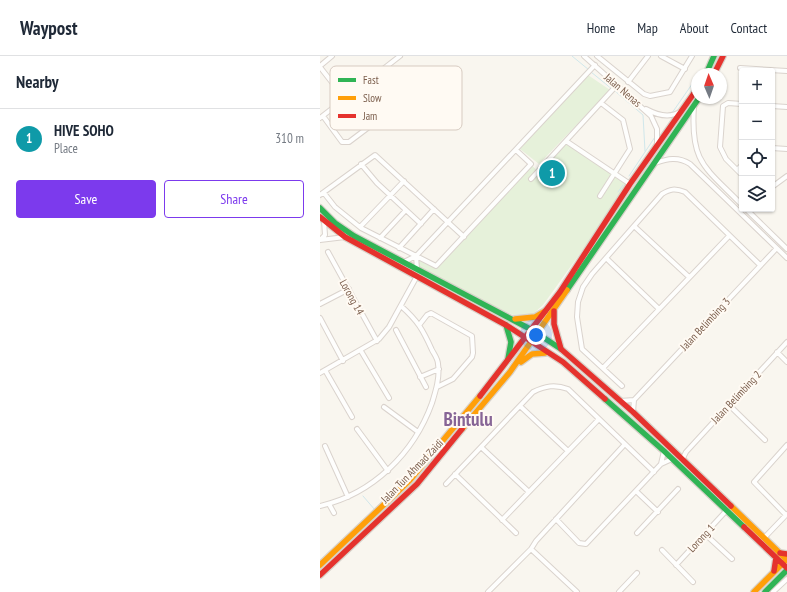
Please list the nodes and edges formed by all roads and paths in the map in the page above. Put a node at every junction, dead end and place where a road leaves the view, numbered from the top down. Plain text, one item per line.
1 (332, 56) edge
2 (400, 56) edge
3 (584, 56) edge
4 (597, 56) edge
5 (648, 56) edge
6 (661, 56) edge
7 (692, 56) edge
8 (714, 56) edge
9 (723, 56) edge
10 (320, 66) edge
11 (387, 66) edge
12 (609, 66) junction
13 (593, 67) junction
14 (709, 68) edge
15 (717, 68) edge
16 (684, 69) junction
17 (775, 70) edge
18 (787, 71) edge
19 (604, 73) junction
20 (330, 80) edge
21 (628, 82) junction
22 (616, 86) junction
23 (691, 98) edge
24 (601, 103) junction
25 (739, 104) edge
26 (694, 105) joint
27 (775, 106) edge
28 (685, 107) junction
29 (787, 107) edge
30 (644, 108) junction
31 (330, 110) edge
32 (322, 117) edge
33 (330, 127) edge
34 (332, 130) edge
35 (365, 130) edge
36 (566, 141) junction
37 (657, 146) junction
38 (775, 148) edge
39 (787, 149) edge
40 (516, 150) junction
41 (655, 163) junction
42 (361, 164) junction
43 (737, 170) edge
44 (615, 174) junction
45 (787, 176) edge
46 (531, 179) dead end
47 (404, 181) junction
48 (630, 184) junction
49 (775, 185) edge
50 (322, 194) edge
51 (390, 195) junction
52 (600, 196) dead end
53 (739, 202) edge
54 (320, 208) edge
55 (434, 209) junction
56 (406, 210) junction
57 (750, 212) edge
58 (322, 219) edge
59 (448, 222) junction
60 (421, 224) junction
61 (634, 226) junction
62 (360, 227) junction
63 (728, 236) junction
64 (345, 237) junction
65 (464, 237) junction
66 (380, 238) junction
67 (320, 240) edge
68 (398, 248) junction
69 (776, 249) junction
70 (787, 249) edge
71 (328, 252) dead end
72 (416, 256) junction
73 (606, 258) junction
74 (787, 258) edge
75 (404, 262) junction
76 (760, 265) junction
77 (417, 269) junction
78 (417, 276) junction
79 (689, 277) junction
80 (349, 289) junction
81 (320, 304) edge
82 (401, 306) junction
83 (548, 308) junction
84 (555, 308) junction
85 (659, 309) junction
86 (507, 316) junction
87 (320, 318) edge
88 (420, 324) junction
89 (506, 325) junction
90 (396, 330) dead end
91 (532, 330) junction
92 (538, 333) junction
93 (526, 338) junction
94 (377, 341) junction
95 (532, 342) junction
96 (787, 342) edge
97 (561, 349) junction
98 (361, 350) junction
99 (777, 352) junction
100 (553, 356) junction
101 (343, 361) junction
102 (787, 362) edge
103 (506, 364) junction
104 (603, 368) junction
105 (439, 369) junction
106 (325, 370) junction
107 (510, 372) junction
108 (320, 373) edge
109 (420, 377) junction
110 (437, 386) junction
111 (622, 386) dead end
112 (426, 387) dead end
113 (389, 398) dead end
114 (634, 400) junction
115 (620, 401) junction
116 (728, 404) junction
117 (520, 406) junction
118 (384, 407) dead end
119 (632, 412) junction
120 (352, 417) dead end
121 (599, 419) junction
122 (357, 429) dead end
123 (418, 432) junction
124 (766, 440) dead end
125 (625, 444) junction
126 (325, 446) dead end
127 (787, 446) edge
128 (482, 447) junction
129 (568, 451) junction
130 (664, 451) junction
131 (686, 452) junction
132 (676, 454) junction
133 (672, 459) junction
134 (682, 460) junction
135 (661, 464) junction
136 (388, 471) junction
137 (654, 472) junction
138 (455, 474) junction
139 (446, 484) dead end
140 (678, 490) dead end
141 (636, 491) junction
142 (529, 492) junction
143 (348, 497) junction
144 (329, 504) junction
145 (320, 506) edge
146 (726, 511) junction
147 (658, 512) junction
148 (334, 513) dead end
149 (786, 515) edge
150 (556, 519) junction
151 (502, 520) junction
152 (516, 533) dead end
153 (637, 533) dead end
154 (705, 534) junction
155 (764, 538) junction
156 (531, 549) junction
157 (662, 550) dead end
158 (787, 554) edge
159 (778, 555) junction
160 (732, 559) dead end
161 (786, 564) edge
162 (320, 565) edge
163 (676, 565) junction
164 (637, 573) dead end
165 (774, 573) junction
166 (320, 575) edge
167 (787, 579) edge
168 (693, 582) dead end
169 (488, 592) edge
170 (577, 592) edge
171 (618, 592) edge
172 (754, 592) edge
173 (765, 592) edge
174 (773, 592) edge

1 - 10 street
2 - 11 street
3 - 13 street, Jalan Nenas
4 - 12 street
5 - 21 street
6 - 16 street
7 - 16 street
8 - 14 main road
9 - 15 main road
10 - 20 street
12 - 19 street
12 - 21 street
13 - 19 street, Jalan Nenas
13 - 40 street
16 - 21 street
17 - 18 street
19 - 22 street, Jalan Nenas
22 - 24 street
22 - 30 street, Jalan Nenas
23 - 28 main road, Jalan Tun Ahmad Zaidi
24 - 36 street
24 - 44 street
25 - 43 street
26 - 41 main road
26 - 53 street
27 - 29 street
28 - 30 street, Jalan Nenas
28 - 37 main road, Jalan Tun Ahmad Zaidi
30 - 37 street, Jalan Nenas
31 - 32 street
32 - 33 street
34 - 35 street
36 - 44 street
36 - 46 street
37 - 48 main road, Jalan Tun Ahmad Zaidi
38 - 39 street
40 - 59 street
40 - 65 street
41 - 69 street
41 - 84 main road
42 - 47 street
42 - 50 street
42 - 51 street
44 - 48 street
44 - 52 street
45 - 49 street
47 - 51 street
47 - 55 street
48 - 83 main road, Jalan Tun Ahmad Zaidi
50 - 62 street
51 - 56 street
51 - 62 street
54 - 75 main road
55 - 59 street
55 - 60 street
56 - 60 street
56 - 66 street
57 - 70 street
58 - 64 main road
58 - 67 street
59 - 65 street
59 - 72 street
60 - 68 street
61 - 63 street
61 - 73 street
61 - 79 street
62 - 66 street
63 - 76 street
63 - 79 street
64 - 67 street
64 - 78 main road
65 - 72 street
66 - 68 street
68 - 72 street
69 - 74 street
69 - 76 street, Jalan Belimbing 3
71 - 80 street, Lorong 14
72 - 75 street
72 - 77 street
73 - 85 street
73 - 104 street
75 - 77 main road
76 - 114 street, Jalan Belimbing 3
77 - 86 main road
78 - 82 street
78 - 89 main road
79 - 85 street
80 - 81 street
80 - 94 street, Lorong 14
82 - 88 street
82 - 94 street
83 - 86 main road
83 - 91 main road, Jalan Tun Ahmad Zaidi
84 - 92 main road
84 - 97 main road
85 - 104 street
86 - 91 main road
87 - 101 street
88 - 105 street
88 - 110 street
89 - 93 main road
89 - 103 main road
90 - 109 street
91 - 92 main road
91 - 93 main road, Jalan Tun Ahmad Zaidi
92 - 95 main road
92 - 97 main road
93 - 95 main road
93 - 103 main road, Jalan Tun Ahmad Zaidi
94 - 98 street
95 - 100 main road
95 - 107 main road
96 - 99 street, Jalan Belimbing 2
97 - 115 main road
98 - 101 street
98 - 113 street
99 - 102 street
99 - 116 street, Jalan Belimbing 2
100 - 107 main road
100 - 130 main road
101 - 106 street
103 - 162 main road, Jalan Tun Ahmad Zaidi
104 - 111 street
105 - 109 street
105 - 110 street
106 - 108 street
106 - 120 street
107 - 166 main road, Jalan Tun Ahmad Zaidi
109 - 112 street
110 - 123 street
114 - 115 street
114 - 119 street
115 - 119 main road
116 - 124 street
116 - 131 street, Jalan Belimbing 2
117 - 121 street
117 - 128 street
117 - 129 street
118 - 123 street
119 - 132 main road
121 - 125 street
121 - 129 street
122 - 136 street
123 - 136 street
125 - 137 street
125 - 150 street
126 - 143 street
127 - 149 street
128 - 138 street
128 - 142 street
129 - 142 street
130 - 133 main road
130 - 135 street
131 - 132 street
131 - 134 street, Jalan Belimbing 2
132 - 134 main road
133 - 135 street
133 - 146 main road
134 - 155 main road
135 - 137 street
136 - 143 street
137 - 141 street
138 - 139 street
138 - 151 street
140 - 147 street
141 - 147 street
141 - 150 street
142 - 151 street
143 - 144 street
144 - 145 street
144 - 148 street
146 - 154 street, Lorong 1
146 - 159 main road
147 - 153 street
149 - 155 street
150 - 156 street
151 - 152 street
154 - 160 street
154 - 163 street, Lorong 1
155 - 159 main road
156 - 169 street
156 - 170 street
157 - 163 street
158 - 159 main road
159 - 161 main road
159 - 165 main road
161 - 165 main road
161 - 173 main road
163 - 168 street
164 - 171 street
165 - 172 main road
167 - 174 street

